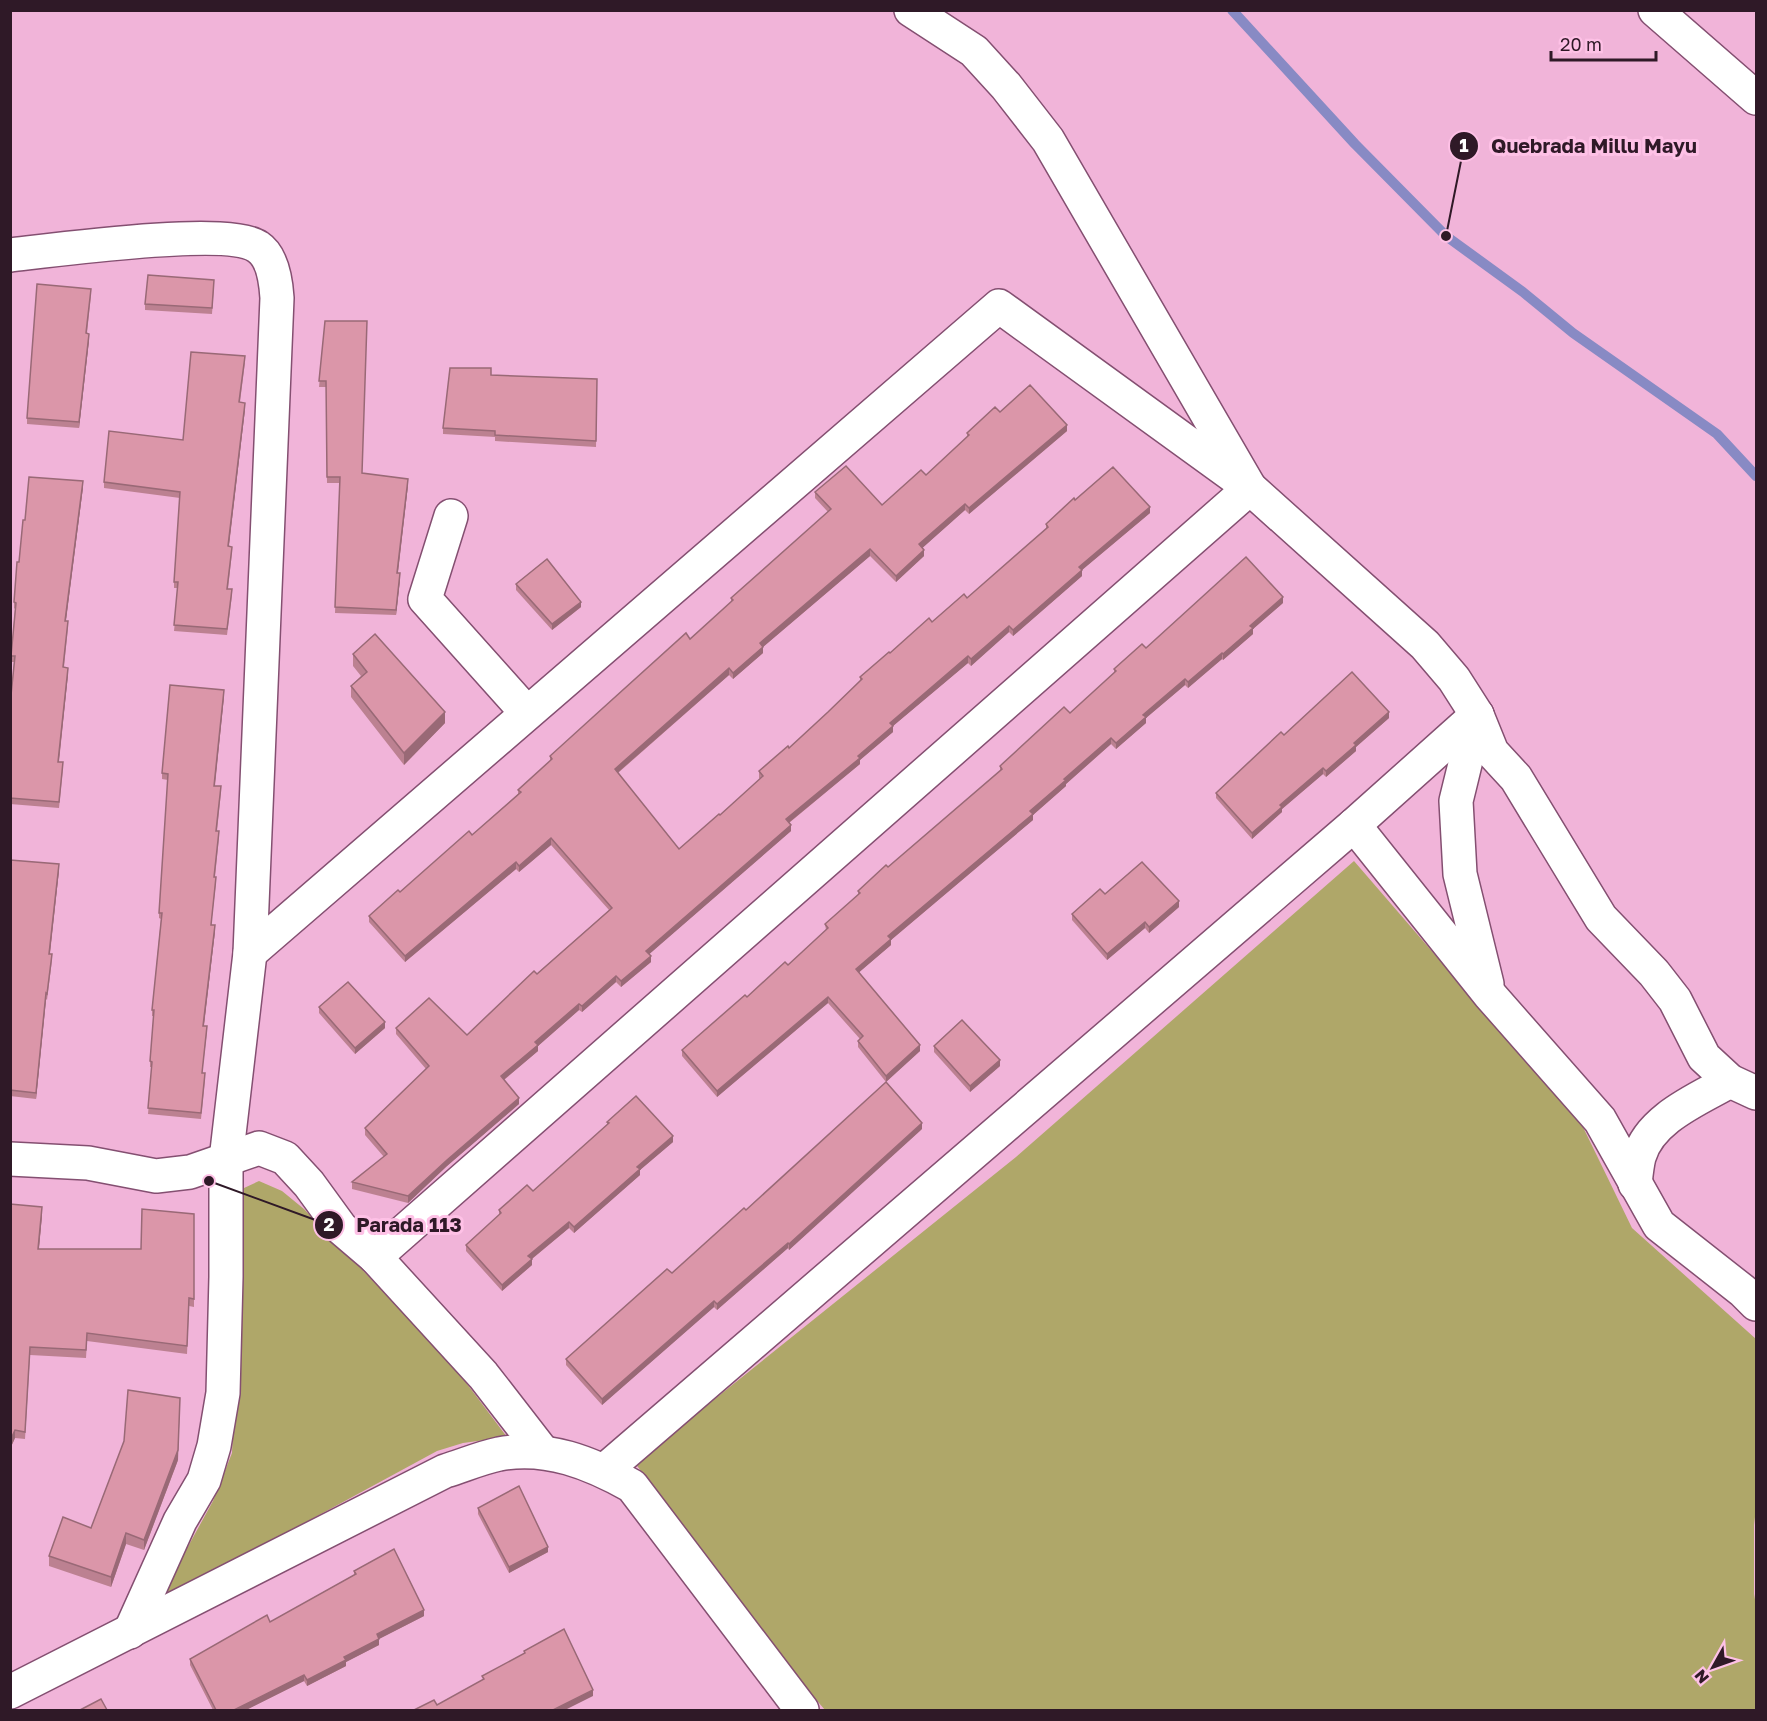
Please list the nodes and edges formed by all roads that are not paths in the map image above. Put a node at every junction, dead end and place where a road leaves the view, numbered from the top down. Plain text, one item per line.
1 (911, 10) edge
2 (1655, 10) edge
3 (1756, 98) edge
4 (10, 255) edge
5 (1250, 488) junction
6 (451, 516) dead end
7 (527, 713) junction
8 (1477, 715) junction
9 (1354, 825) junction
10 (250, 953) junction
11 (1489, 994) junction
12 (1743, 1087) edge
13 (10, 1159) edge
14 (226, 1160) junction
15 (1635, 1184) junction
16 (375, 1257) junction
17 (1756, 1304) edge
18 (542, 1451) junction
19 (604, 1471) junction
20 (130, 1632) junction
21 (10, 1692) edge
22 (802, 1710) edge

1 - 5 street
2 - 3 street
4 - 10 street
5 - 7 street
5 - 8 street
5 - 16 street
6 - 7 street
7 - 10 street
8 - 9 street
8 - 11 street
8 - 12 street
9 - 11 street
9 - 19 street
10 - 14 street
11 - 15 street
12 - 15 street
13 - 14 street
14 - 16 street
14 - 20 street
15 - 17 street
16 - 18 street
18 - 19 street
18 - 20 street
19 - 22 street
20 - 21 street

